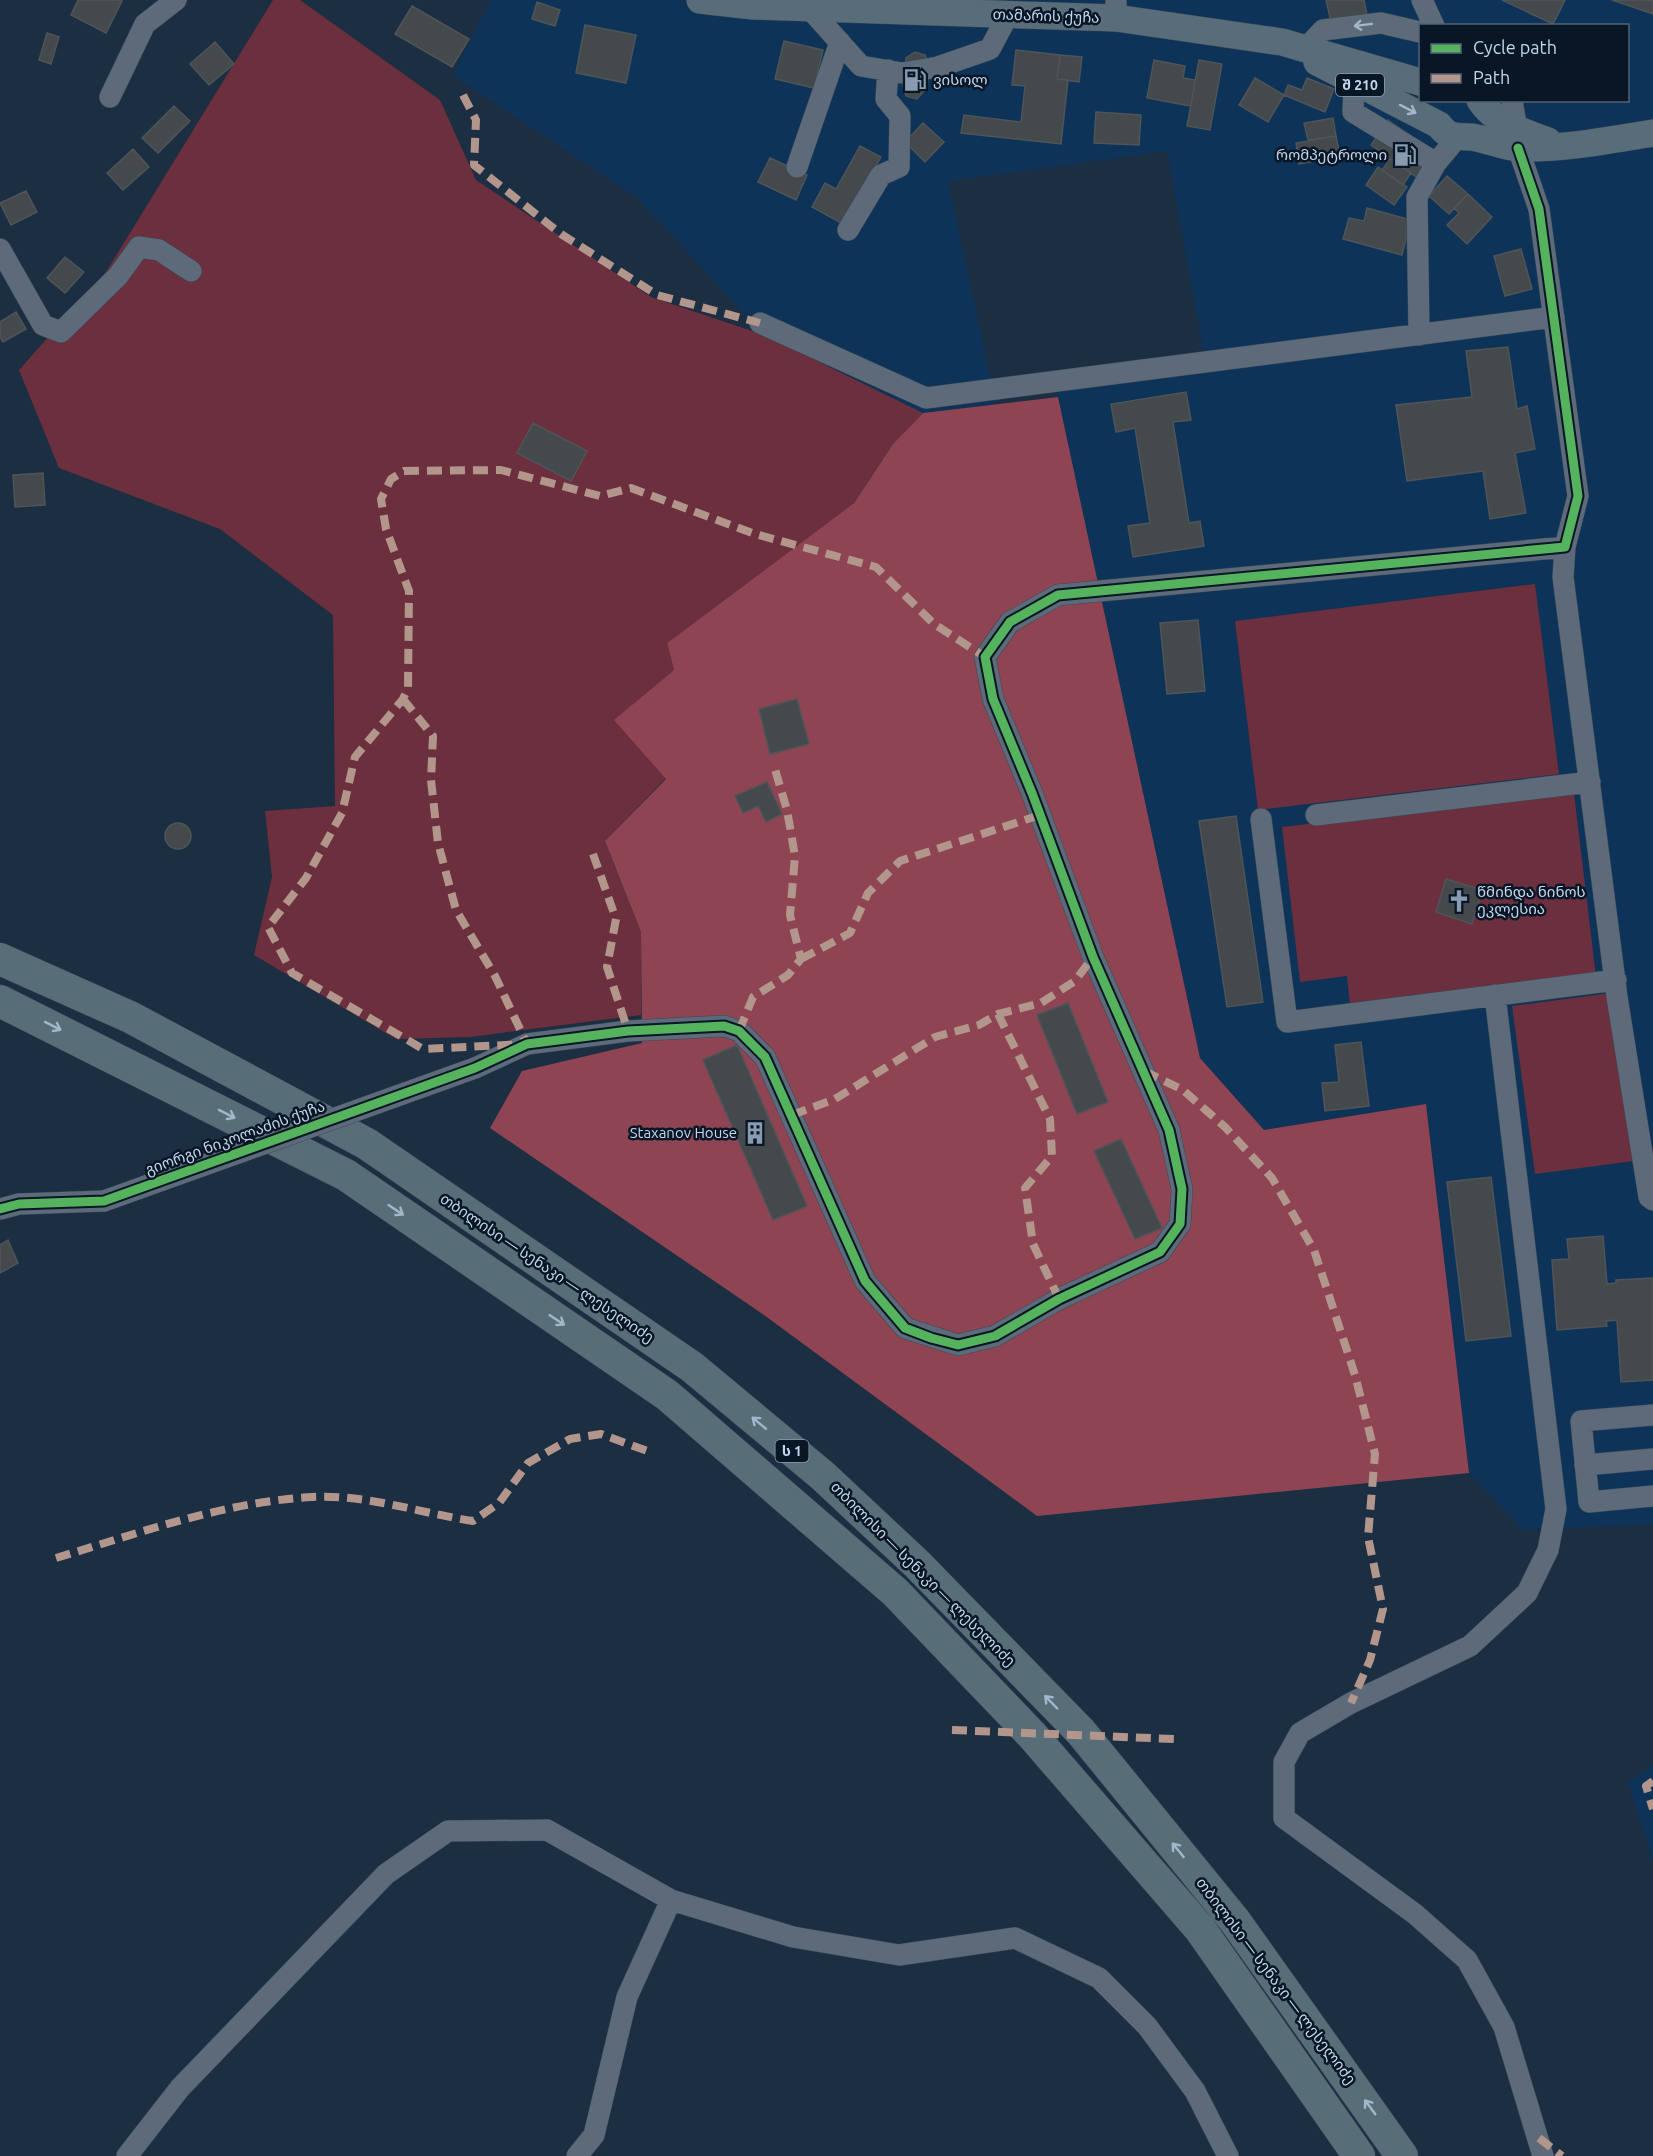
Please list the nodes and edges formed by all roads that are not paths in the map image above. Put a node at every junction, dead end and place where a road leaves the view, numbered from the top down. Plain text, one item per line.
1 (176, 0) edge
2 (700, 0) edge
3 (1422, 0) edge
4 (909, 6) edge
5 (810, 9) junction
6 (1116, 9) edge
7 (991, 10) edge
8 (1433, 24) edge
9 (1419, 32) edge
10 (840, 42) junction
11 (1294, 45) junction
12 (888, 70) junction
13 (1354, 82) junction
14 (1419, 82) edge
15 (110, 98) dead end
16 (1512, 102) edge
17 (1482, 103) edge
18 (1451, 125) edge
19 (1653, 133) edge
20 (1517, 139) junction
21 (1436, 163) junction
22 (797, 167) dead end
23 (848, 230) dead end
24 (0, 249) edge
25 (190, 271) dead end
26 (1554, 317) junction
27 (760, 323) dead end
28 (1419, 334) junction
29 (1565, 547) junction
30 (1590, 782) junction
31 (1317, 815) dead end
32 (1261, 819) dead end
33 (0, 959) edge
34 (1616, 980) junction
35 (1495, 995) junction
36 (0, 1001) edge
37 (1653, 1200) edge
38 (0, 1209) edge
39 (1653, 1415) edge
40 (1653, 1459) edge
41 (1586, 1465) junction
42 (1653, 1496) edge
43 (671, 1900) junction
44 (127, 2156) edge
45 (578, 2156) edge
46 (1228, 2156) edge
47 (1359, 2156) edge
48 (1402, 2156) edge
49 (1543, 2156) edge

1 - 15 street
2 - 5 main road, თამარის ქუჩა / შ 210
3 - 8 street
4 - 5 main road, თამარის ქუჩა / შ 210
4 - 7 main road, თამარის ქუჩა / შ 210
5 - 10 street
6 - 7 main road, თამარის ქუჩა / შ 210
6 - 11 main road, თამარის ქუჩა / შ 210
7 - 12 street
9 -> 11 street
10 - 12 street
10 - 22 street
11 - 13 main road, თამარის ქუჩა / შ 210
11 - 14 main road, თამარის ქუჩა / შ 210
12 - 23 street
13 -> 18 main road, თამარის ქუჩა / შ 210
13 - 21 street
16 - 20 street
17 - 18 main road
17 - 20 main road, შ 210
18 - 20 main road, შ 210
18 - 21 street
19 - 20 main road, შ 210
20 - 26 street
21 - 28 street
24 - 25 street
26 - 28 street
26 - 29 street
27 - 28 street
29 - 30 street
29 - 38 street, გიორგი ნიკოლაძის ქუჩა, bridge
30 - 31 street
30 - 34 street
32 - 35 street
48 -> 33 highway, თბილისი — სენაკი — ლესელიძე / ს 1
34 - 35 street
34 - 37 street
35 - 49 street
36 -> 47 highway, თბილისი — სენაკი — ლესელიძე / ს 1
39 - 41 street
40 - 41 street
41 - 42 street
43 - 44 street
43 - 45 street
43 - 46 street

